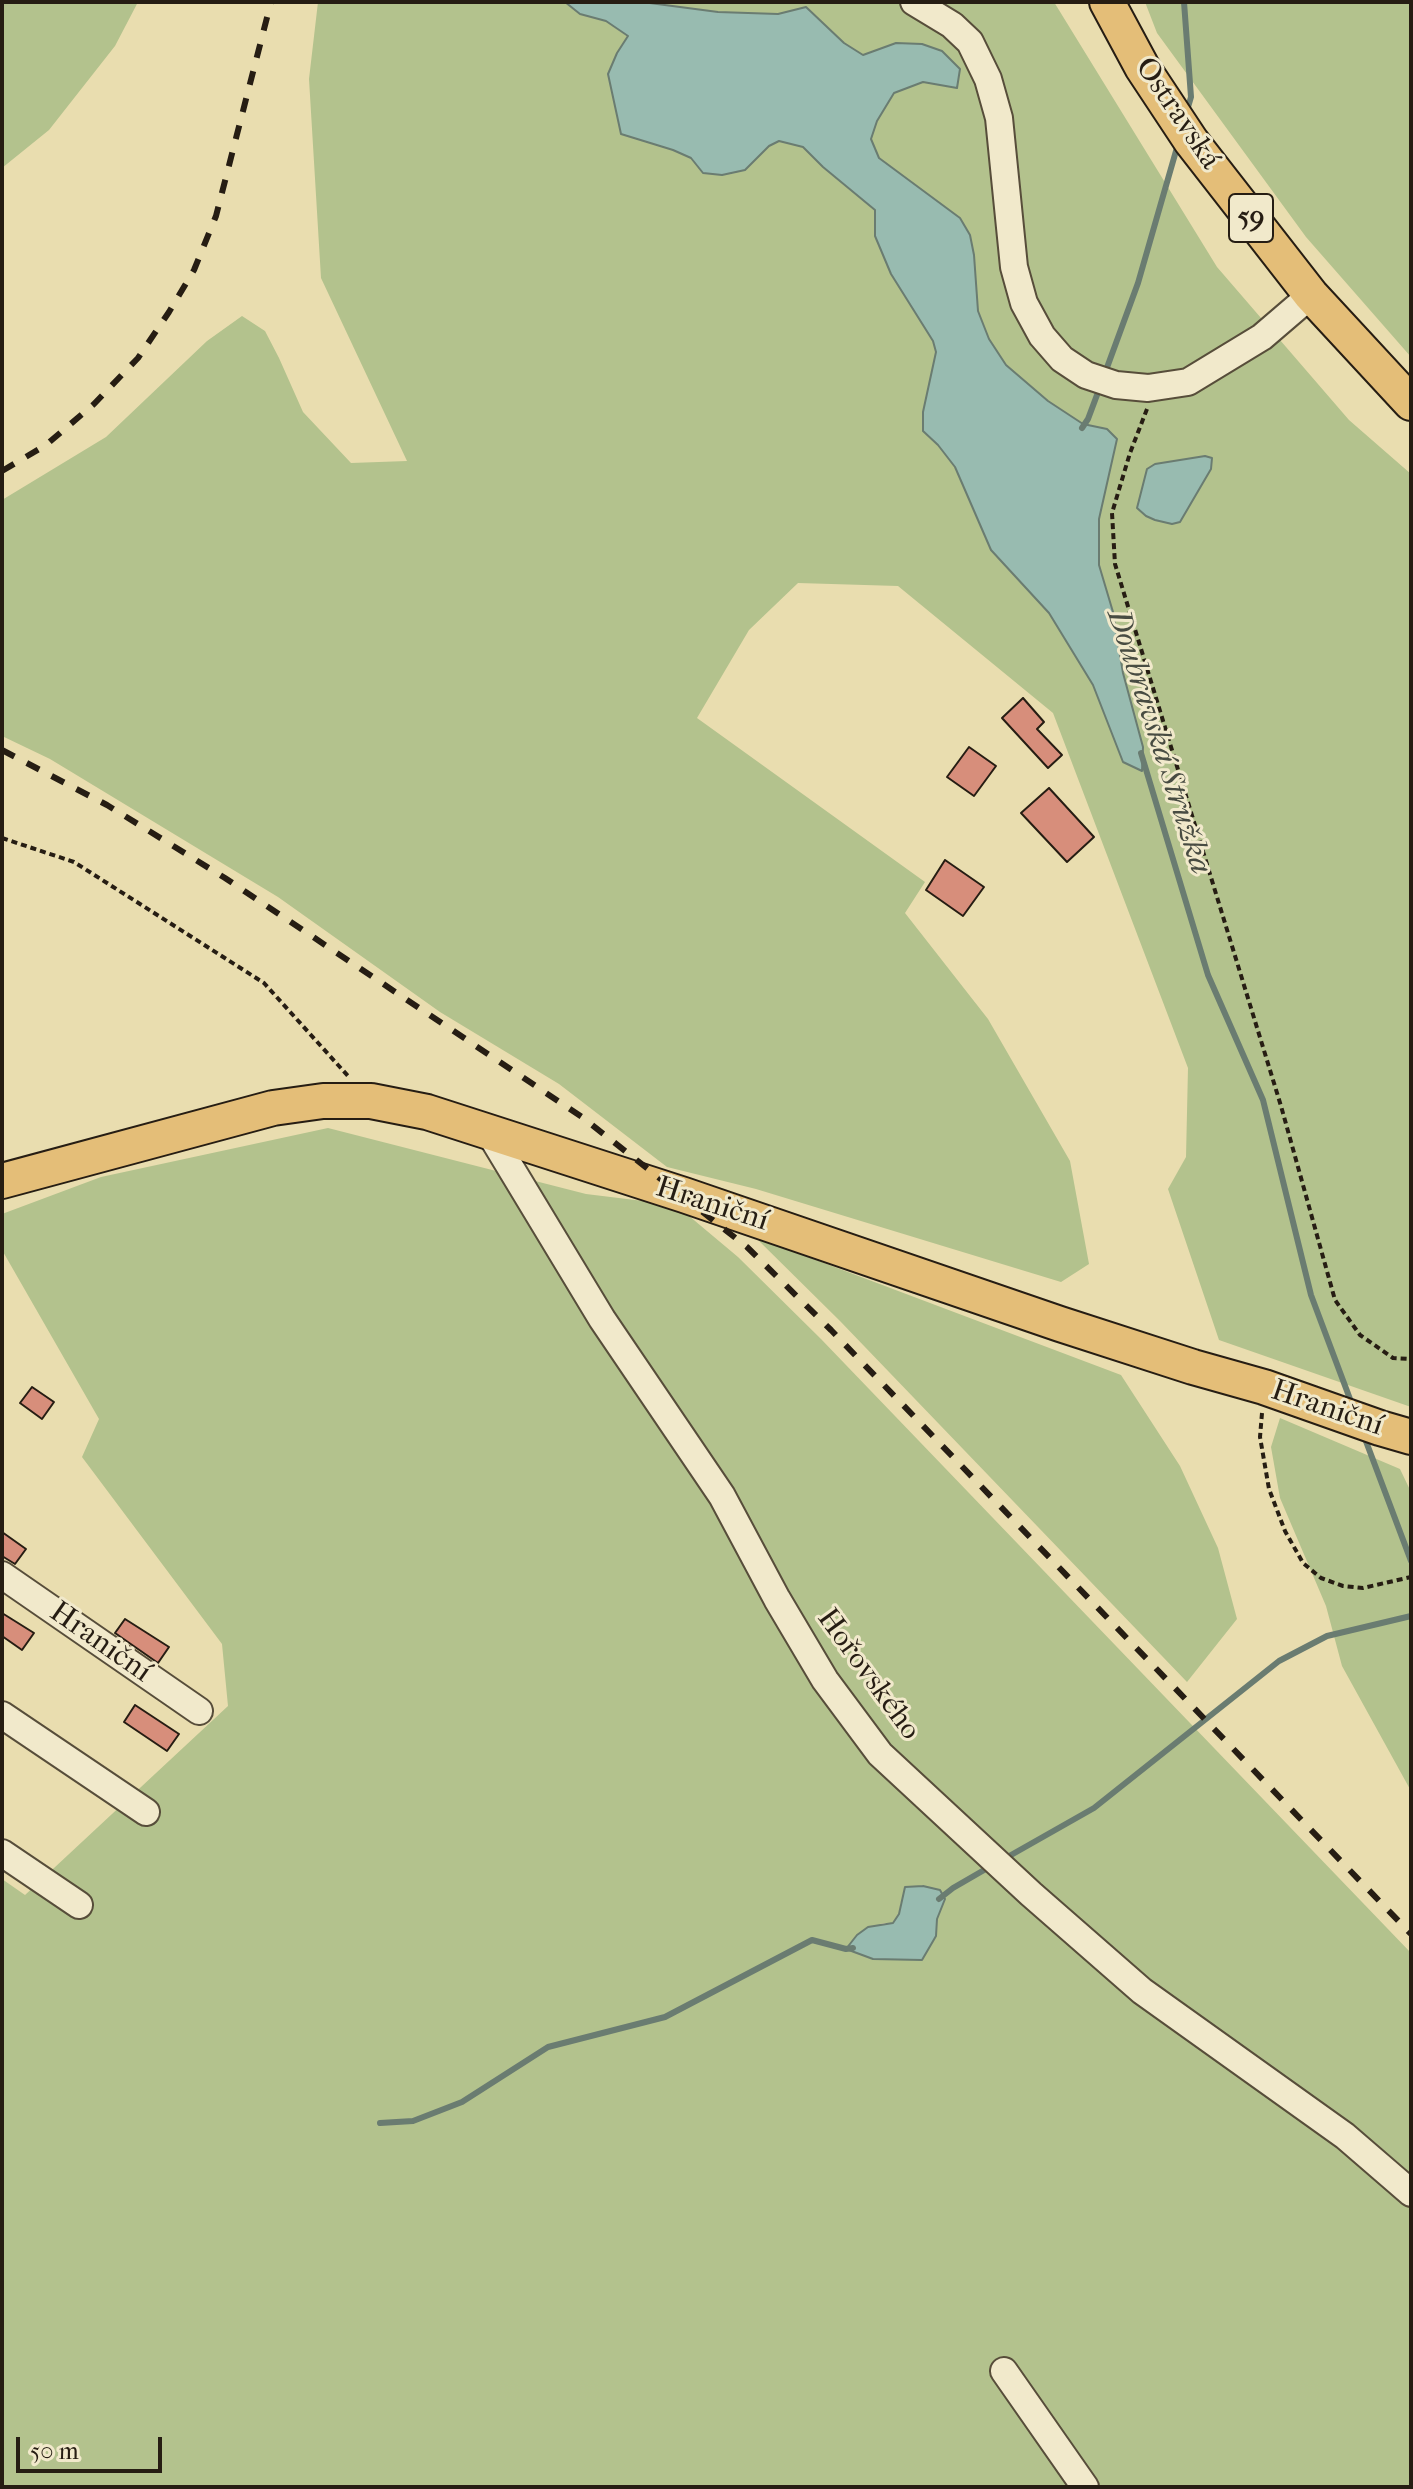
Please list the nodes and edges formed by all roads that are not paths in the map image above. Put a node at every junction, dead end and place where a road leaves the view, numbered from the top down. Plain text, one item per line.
1 (914, 2) edge
2 (1107, 2) edge
3 (1311, 295) junction
4 (1411, 403) edge
5 (489, 1132) junction
6 (2, 1181) edge
7 (1411, 1437) edge
8 (2, 1575) edge
9 (199, 1711) dead end
10 (2, 1715) edge
11 (146, 1812) dead end
12 (2, 1853) edge
13 (79, 1905) dead end
14 (1411, 2193) edge
15 (1004, 2371) dead end
16 (1085, 2487) edge

1 - 3 street
2 - 3 main road, Ostravská / 59
3 - 4 main road, Ostravská / 59
5 - 6 main road, Hraniční
5 - 7 main road, Hraniční
5 - 14 street, Hořovského
8 - 9 street, Hraniční
10 - 11 street
12 - 13 street
15 - 16 street

